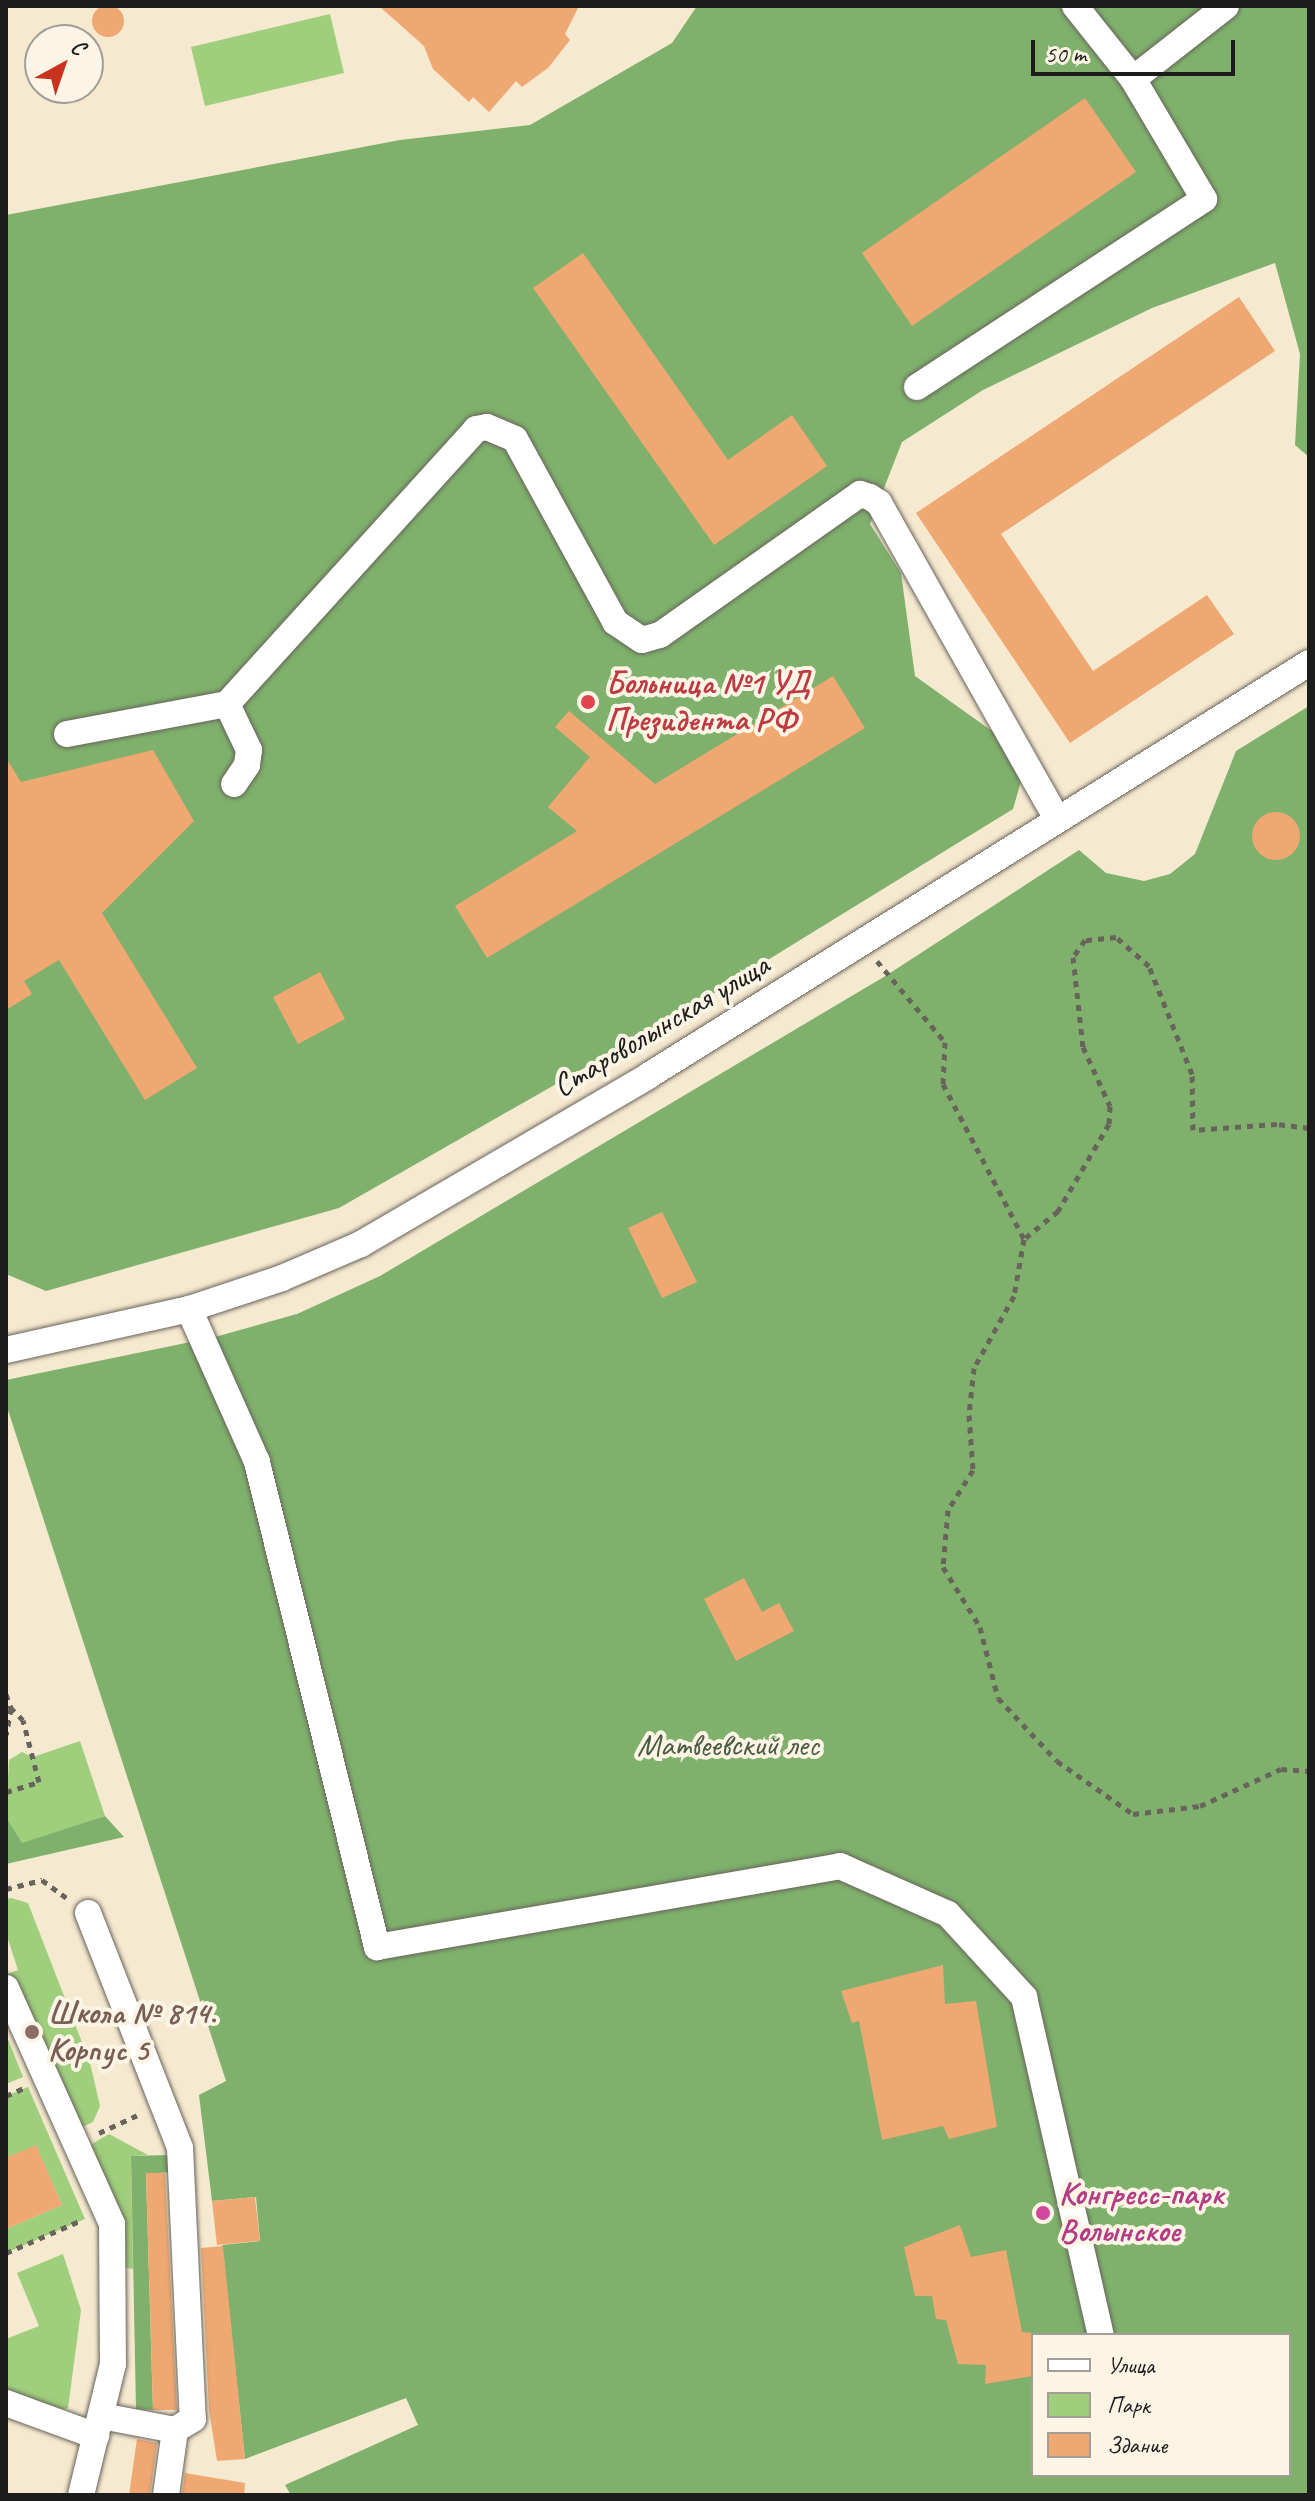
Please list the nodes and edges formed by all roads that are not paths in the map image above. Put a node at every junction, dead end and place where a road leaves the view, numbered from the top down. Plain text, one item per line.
1 (1075, 6) edge
2 (1226, 6) edge
3 (1133, 79) junction
4 (917, 387) dead end
5 (1309, 663) edge
6 (227, 704) junction
7 (67, 734) dead end
8 (234, 784) dead end
9 (1057, 819) junction
10 (189, 1309) junction
11 (6, 1350) edge
12 (88, 1913) road end
13 (6, 1988) edge
14 (1101, 2333) edge
15 (6, 2403) edge
16 (98, 2426) junction
17 (175, 2430) junction
18 (81, 2495) edge
19 (166, 2495) edge

1 - 3 street
2 - 3 street
3 - 4 street
5 - 9 street, Староволынская улица
6 - 7 street
6 - 8 street
6 - 9 street
9 - 10 street, Староволынская улица
10 - 11 street, Староволынская улица
10 - 14 street
12 - 17 street
13 - 16 street
15 - 16 street
16 - 17 street
16 - 18 street
17 - 19 street

